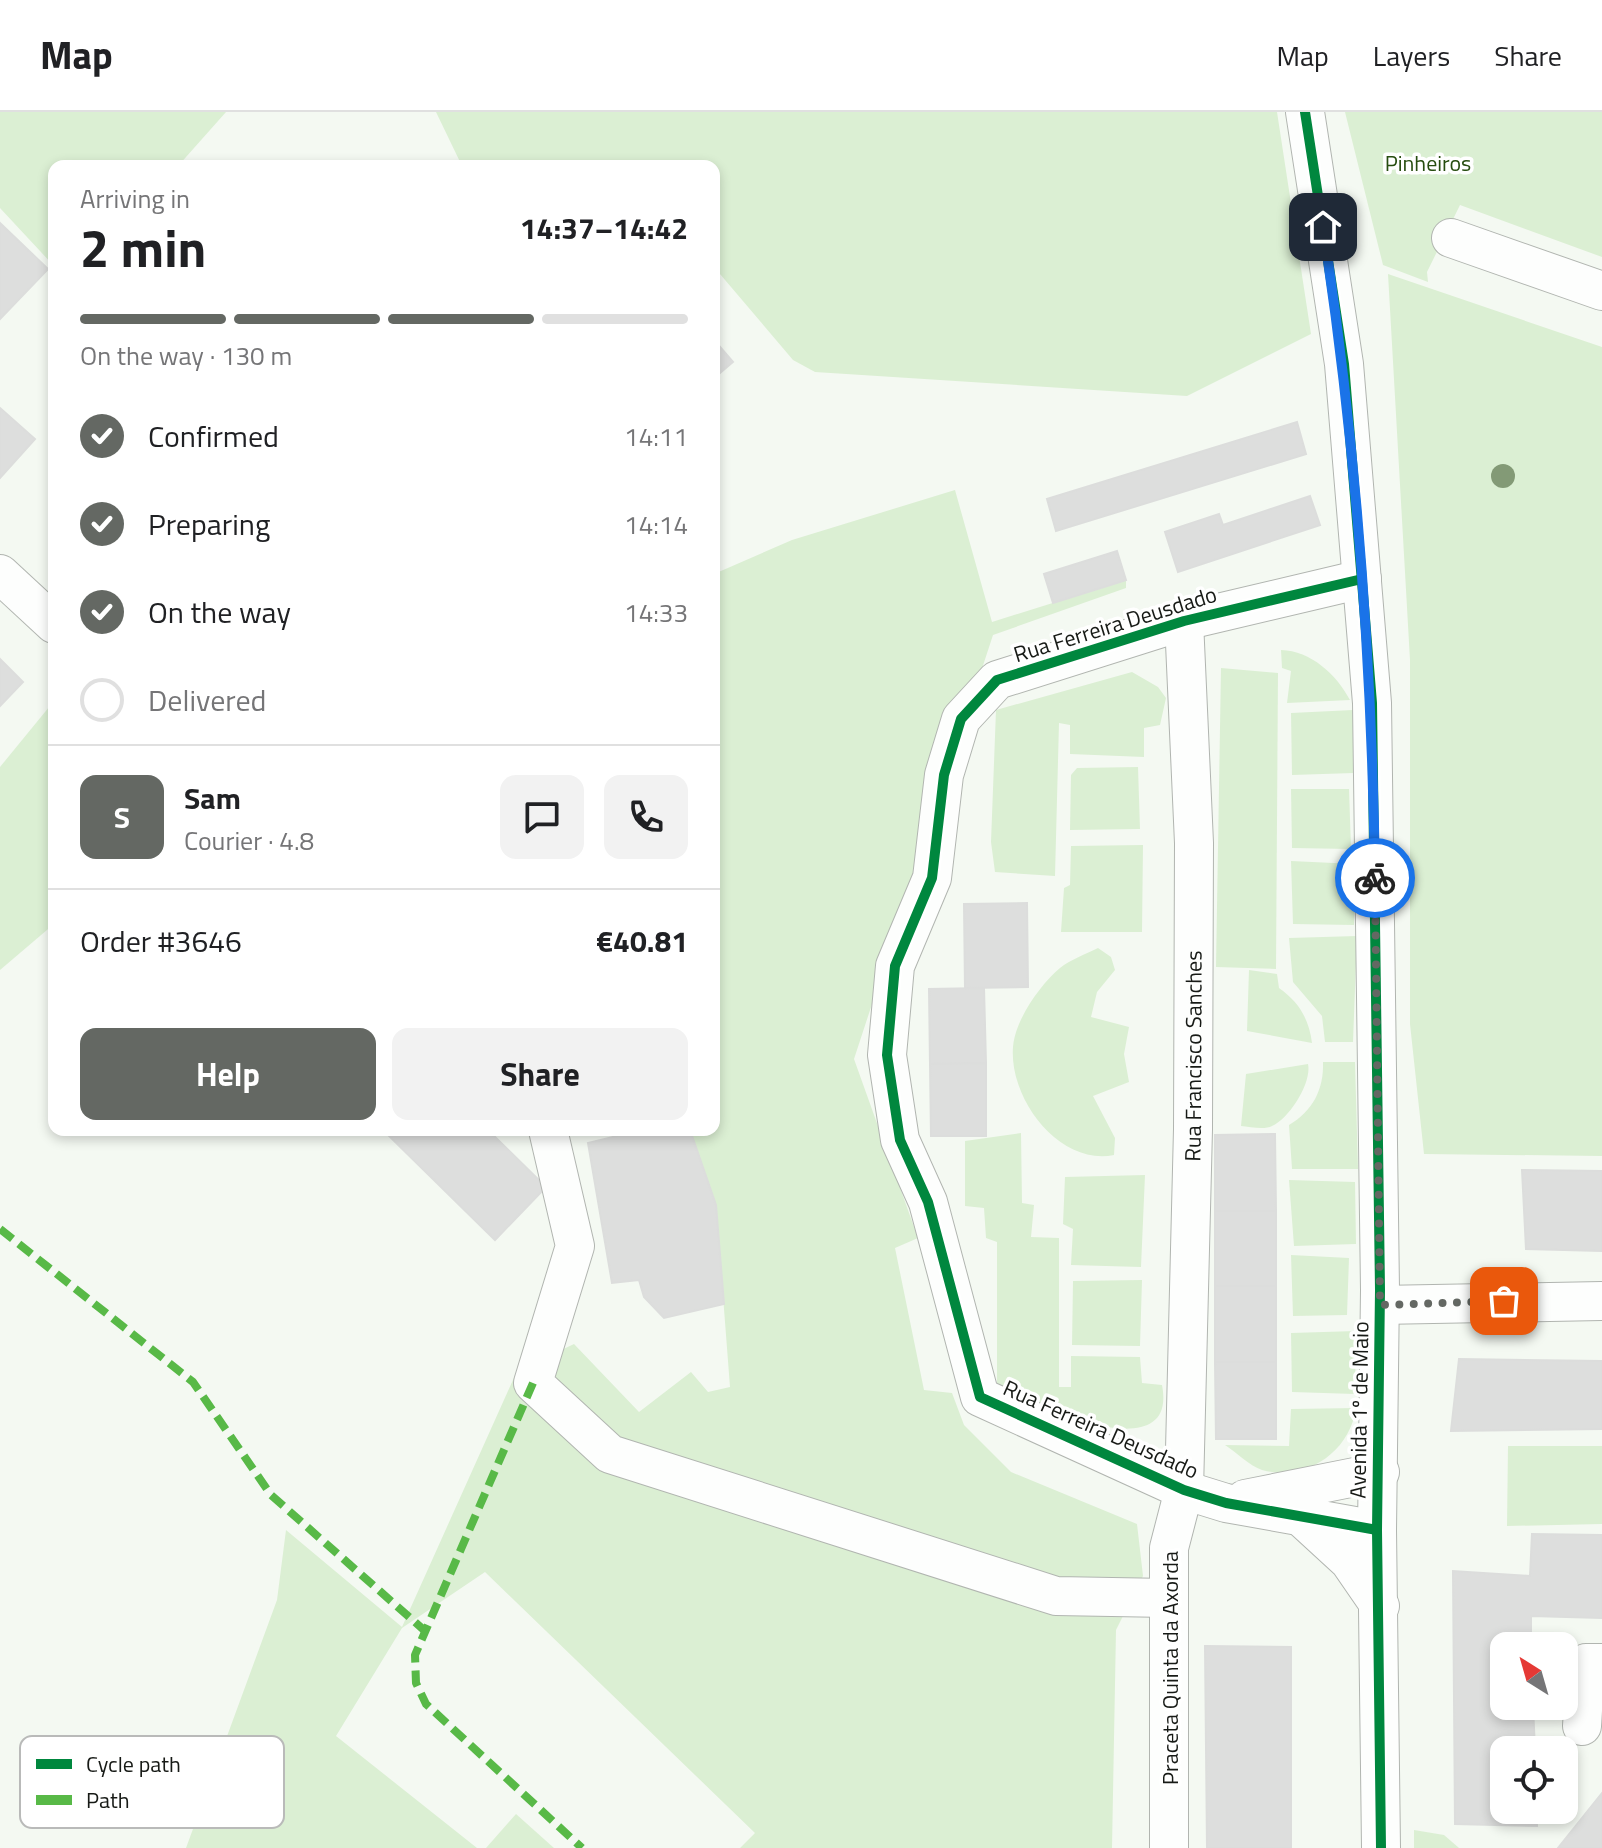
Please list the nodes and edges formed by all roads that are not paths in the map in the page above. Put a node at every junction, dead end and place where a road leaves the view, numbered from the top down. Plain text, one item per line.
1 (1305, 112) edge
2 (1451, 238) dead end
3 (1602, 291) edge
4 (0, 574) edge
5 (1362, 579) junction
6 (48, 618) edge
7 (1184, 621) junction
8 (549, 1136) edge
9 (1602, 1301) edge
10 (1380, 1305) junction
11 (1380, 1472) junction
12 (1184, 1490) junction
13 (1226, 1503) junction
14 (1300, 1516) junction
15 (1377, 1530) junction
16 (1168, 1598) junction
17 (1380, 1606) junction
18 (1602, 1663) edge
19 (1582, 1726) dead end
20 (1169, 1848) edge
21 (1381, 1848) edge

1 - 5 street, Avenida 1º de Maio
2 - 3 street
4 - 6 street
5 - 7 street, Rua Ferreira Deusdado
5 - 10 street, Avenida 1º de Maio
7 - 12 street, Rua Francisco Sanches
7 - 12 street, Rua Ferreira Deusdado
8 - 16 street
9 - 10 street
10 - 11 street, Avenida 1º de Maio
11 - 13 street, Rua Ferreira Deusdado
11 - 15 street, Avenida 1º de Maio
12 - 13 street, Rua Ferreira Deusdado
12 - 16 street, Praceta Quinta da Axorda
13 - 14 street, Rua Ferreira Deusdado
14 - 15 street, Rua Ferreira Deusdado
14 - 17 street
15 - 17 street, Avenida 1º de Maio
16 - 20 street, Praceta Quinta da Axorda
17 - 21 street, Avenida 1º de Maio
18 - 19 street

